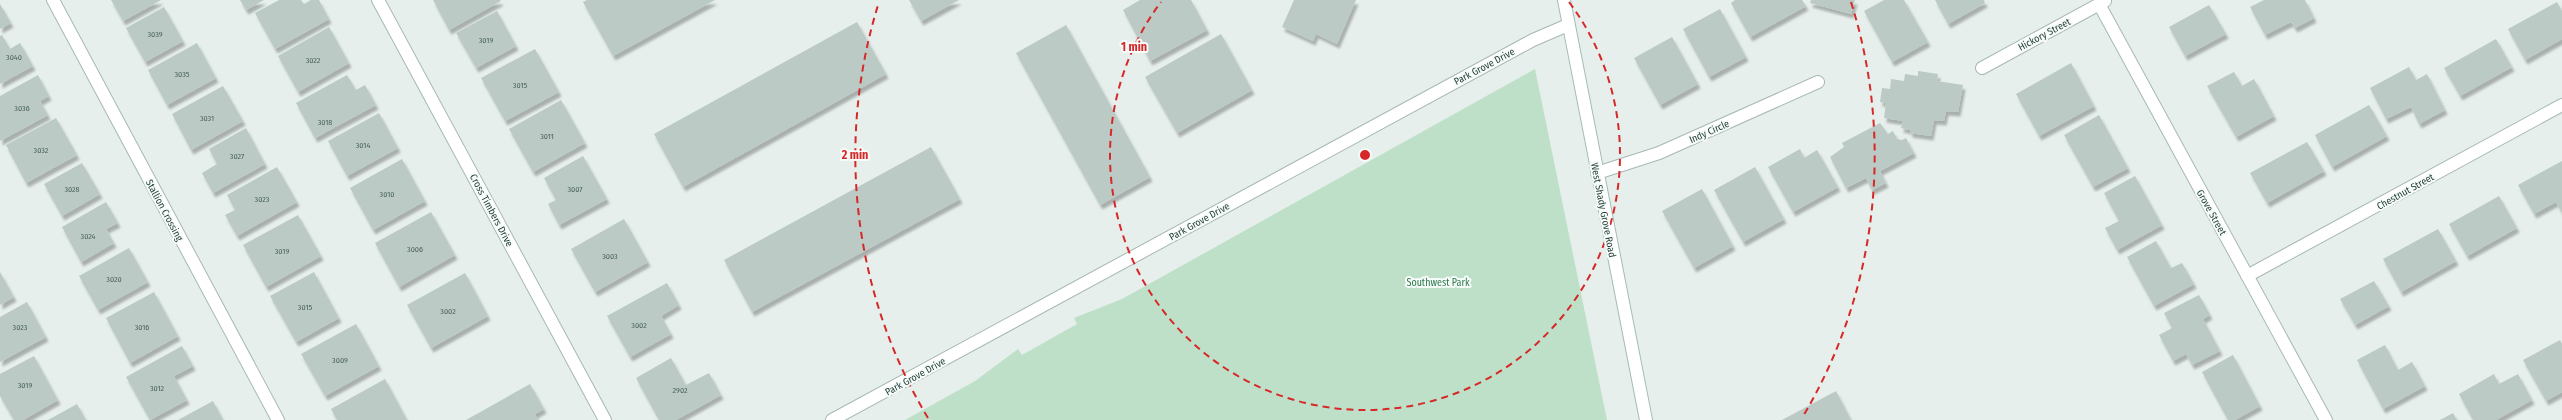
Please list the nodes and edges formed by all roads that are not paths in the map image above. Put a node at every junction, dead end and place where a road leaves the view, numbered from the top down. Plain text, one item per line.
1 (52, 0) edge
2 (378, 0) edge
3 (1564, 0) edge
4 (2103, 2) edge
5 (1568, 25) junction
6 (1982, 68) dead end
7 (1818, 82) dead end
8 (2562, 105) edge
9 (1597, 173) junction
10 (2247, 276) junction
11 (278, 420) edge
12 (605, 420) edge
13 (832, 420) edge
14 (1646, 420) edge
15 (2326, 420) edge

1 - 11 street, Stallion Crossing
2 - 12 street, Cross Timbers Drive
3 - 5 street, West Shady Grove Road
4 - 6 street, Hickory Street
4 - 10 street, Grove Street
5 - 9 street, West Shady Grove Road
5 - 13 street, Park Grove Drive
7 - 9 street, Indy Circle
8 - 10 street, Chestnut Street
9 - 14 street, West Shady Grove Road
10 - 15 street, Grove Street

